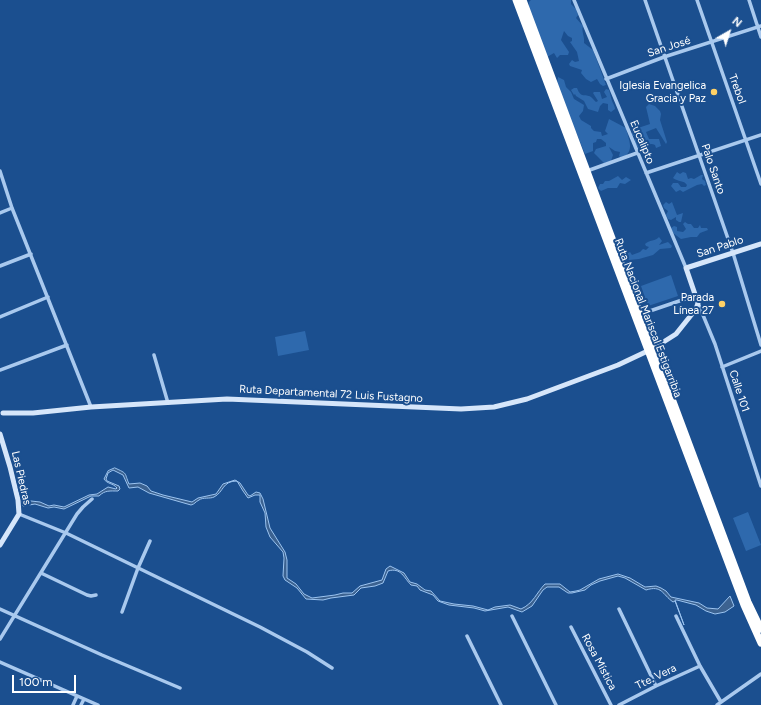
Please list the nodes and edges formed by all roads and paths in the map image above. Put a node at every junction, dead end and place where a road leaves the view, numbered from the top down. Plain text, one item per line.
1 (516, 0) edge
2 (523, 0) edge
3 (574, 0) edge
4 (645, 0) edge
5 (697, 0) edge
6 (748, 0) edge
7 (760, 27) edge
8 (761, 37) edge
9 (711, 43) junction
10 (664, 57) junction
11 (606, 78) junction
12 (761, 135) edge
13 (746, 140) junction
14 (637, 153) junction
15 (699, 155) junction
16 (0, 171) edge
17 (587, 171) junction
18 (646, 173) junction
19 (761, 184) edge
20 (12, 208) junction
21 (0, 213) edge
22 (761, 244) edge
23 (733, 253) junction
24 (31, 254) junction
25 (0, 266) edge
26 (686, 268) junction
27 (48, 297) junction
28 (698, 303) junction
29 (641, 314) junction
30 (0, 317) edge
31 (67, 345) junction
32 (761, 345) edge
33 (651, 350) junction
34 (761, 351) edge
35 (154, 355) dead end
36 (722, 367) junction
37 (0, 370) edge
38 (168, 403) junction
39 (91, 407) junction
40 (1, 413) edge
41 (0, 434) edge
42 (761, 486) edge
43 (92, 499) dead end
44 (19, 511) junction
45 (66, 533) junction
46 (150, 541) dead end
47 (0, 545) edge
48 (138, 568) junction
49 (41, 573) junction
50 (96, 594) dead end
51 (0, 609) edge
52 (619, 609) dead end
53 (122, 612) dead end
54 (14, 616) junction
55 (512, 616) dead end
56 (676, 616) dead end
57 (571, 627) dead end
58 (761, 629) edge
59 (467, 636) dead end
60 (0, 639) edge
61 (761, 643) edge
62 (0, 662) edge
63 (700, 666) junction
64 (332, 668) dead end
65 (761, 674) edge
66 (656, 686) junction
67 (180, 688) dead end
68 (77, 696) junction
69 (84, 699) junction
70 (722, 702) junction
71 (73, 705) edge
72 (81, 705) edge
73 (98, 705) edge
74 (501, 705) edge
75 (556, 705) edge
76 (611, 705) edge
77 (619, 705) edge
78 (717, 705) edge

1 - 33 highway, Ruta Nacional Mariscal Estigarribia
2 - 17 highway, Ruta Nacional Mariscal Estigarribia
3 - 11 street, Eucalipto
4 - 10 street, Palo Santo
5 - 9 street, Trebol
6 - 7 street
7 - 8 street
7 - 9 street, San José
9 - 10 street, San José
9 - 13 street, Trebol
10 - 11 street, San José
10 - 15 street, Palo Santo
11 - 14 street, Eucalipto
12 - 13 street
13 - 15 street
13 - 19 street, Trebol
14 - 17 street
14 - 18 street, Eucalipto
15 - 18 street
15 - 23 street, Palo Santo
16 - 20 street
17 - 29 highway, Ruta Nacional Mariscal Estigarribia
18 - 26 street, Eucalipto
20 - 21 street
20 - 24 street
22 - 23 main road, San Pablo
23 - 26 main road, San Pablo
23 - 32 street, Palo Santo
24 - 25 street
24 - 27 street
26 - 28 main road
27 - 30 street
27 - 31 street
28 - 29 street
28 - 33 main road, Ruta Departamental 72 Luis Fustagno
28 - 36 street, Calle 101
29 - 33 highway, Ruta Nacional Mariscal Estigarribia
31 - 37 street
31 - 39 street
33 - 38 main road, Ruta Departamental 72 Luis Fustagno
33 - 58 highway, Ruta Nacional Mariscal Estigarribia
33 - 61 highway, Ruta Nacional Mariscal Estigarribia
34 - 36 street
35 - 38 street
36 - 42 street, Calle 101
38 - 39 main road, Ruta Departamental 72 Luis Fustagno
39 - 40 main road, Ruta Departamental 72 Luis Fustagno
41 - 44 main road, Las Piedras
43 - 45 street
44 - 45 street
44 - 47 main road, Las Piedras
45 - 48 street
45 - 49 street
46 - 48 street
48 - 53 street
48 - 64 street
49 - 50 street
49 - 54 street
51 - 54 street
52 - 66 street
54 - 60 street
54 - 67 street
55 - 75 street
56 - 63 street
57 - 76 street, Rosa Mística
59 - 74 street
62 - 68 street
63 - 66 street, Tte. Vera
63 - 70 street
65 - 70 street
66 - 77 street, Tte. Vera
68 - 69 street
68 - 71 street
69 - 72 street
69 - 73 street
70 - 78 street

